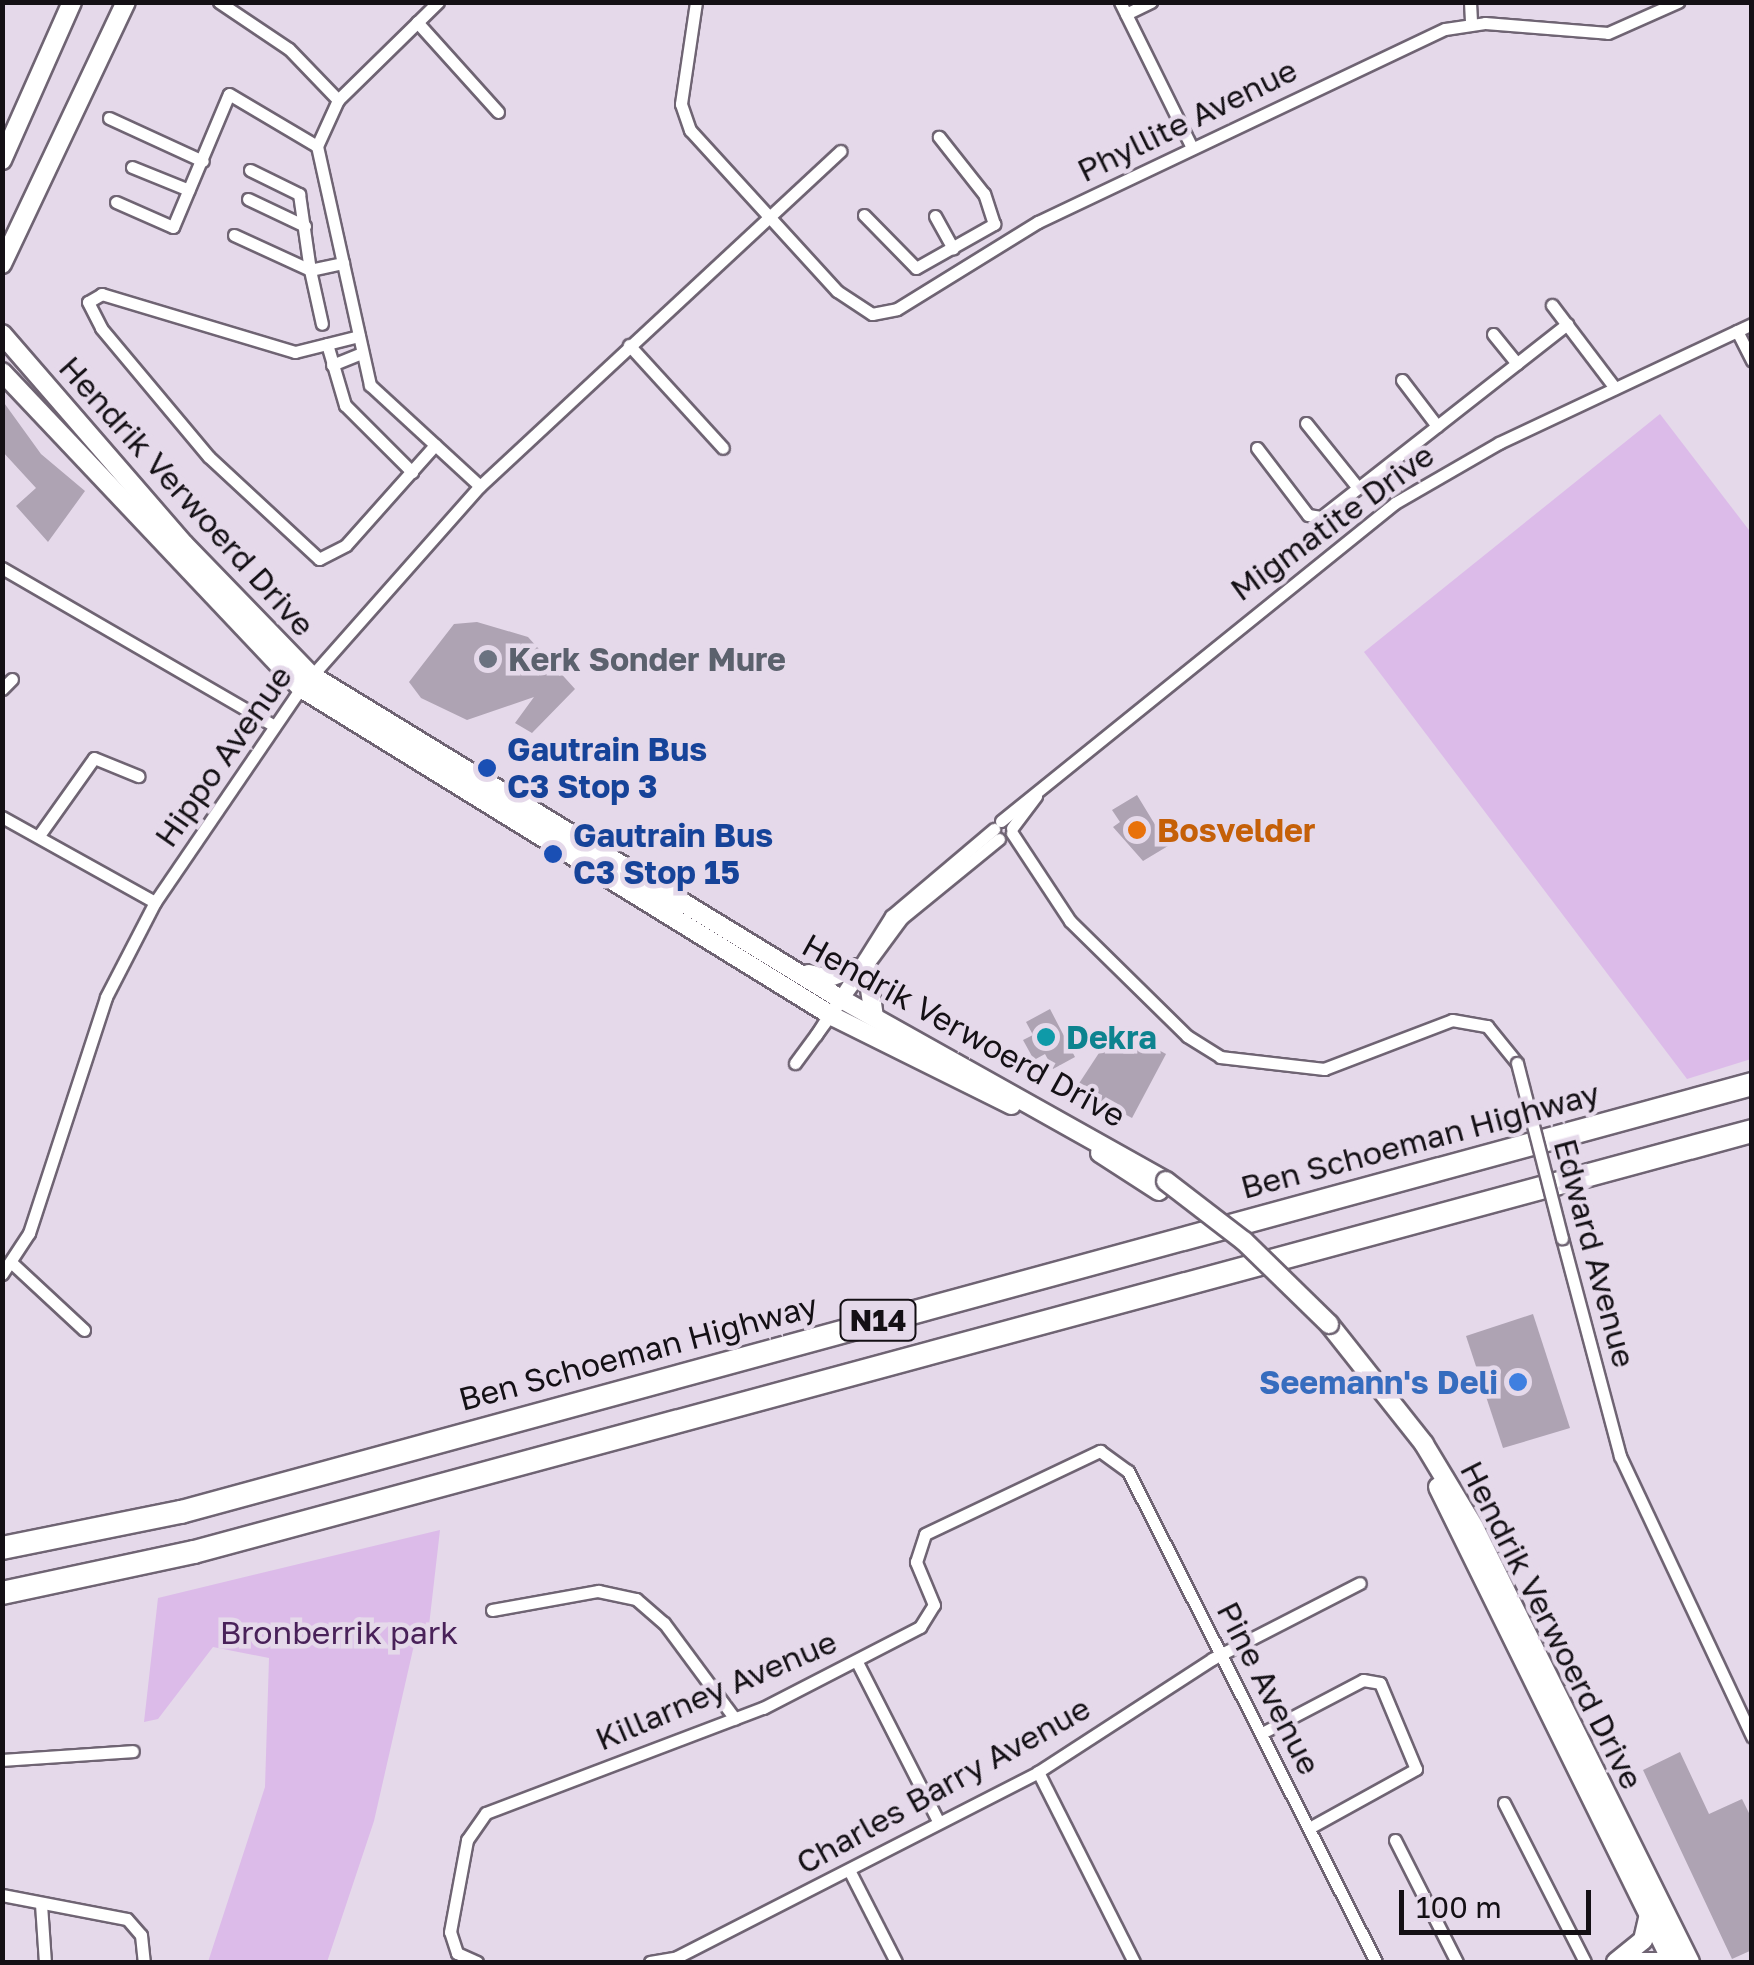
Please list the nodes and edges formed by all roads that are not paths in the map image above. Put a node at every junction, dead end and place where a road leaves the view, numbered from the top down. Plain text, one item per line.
1 (72, 2) edge
2 (126, 2) edge
3 (220, 2) edge
4 (416, 2) edge
5 (696, 2) edge
6 (1151, 2) edge
7 (1470, 2) edge
8 (1678, 2) edge
9 (433, 7) edge
10 (1123, 8) edge
11 (417, 22) junction
12 (1472, 24) junction
13 (338, 100) junction
14 (498, 112) dead end
15 (110, 118) dead end
16 (939, 137) dead end
17 (317, 146) junction
18 (1192, 148) junction
19 (841, 151) dead end
20 (2, 160) edge
21 (202, 160) junction
22 (132, 167) dead end
23 (250, 170) dead end
24 (189, 190) junction
25 (248, 199) dead end
26 (116, 202) dead end
27 (864, 215) dead end
28 (935, 216) dead end
29 (768, 219) junction
30 (305, 226) junction
31 (987, 228) junction
32 (234, 235) dead end
33 (997, 245) junction
34 (953, 248) junction
35 (343, 263) junction
36 (2, 264) edge
37 (310, 270) junction
38 (1552, 305) dead end
39 (322, 324) dead end
40 (1566, 324) junction
41 (1752, 324) edge
42 (1737, 331) junction
43 (2, 334) edge
44 (1493, 334) dead end
45 (359, 336) junction
46 (326, 344) junction
47 (629, 345) junction
48 (362, 353) junction
49 (1752, 360) edge
50 (1517, 364) junction
51 (332, 365) junction
52 (2, 372) edge
53 (1402, 380) dead end
54 (1615, 388) junction
55 (1306, 422) dead end
56 (1437, 426) junction
57 (435, 445) junction
58 (724, 448) dead end
59 (1257, 448) dead end
60 (412, 472) junction
61 (480, 486) junction
62 (1358, 488) junction
63 (2, 568) edge
64 (306, 682) junction
65 (275, 726) junction
66 (138, 776) dead end
67 (5, 814) edge
68 (1004, 832) junction
69 (40, 834) junction
70 (155, 902) junction
71 (860, 968) junction
72 (794, 971) junction
73 (834, 1006) junction
74 (874, 1018) junction
75 (795, 1063) dead end
76 (1752, 1084) edge
77 (1752, 1130) edge
78 (1162, 1186) junction
79 (8, 1269) edge
80 (1327, 1328) junction
81 (84, 1330) dead end
82 (1100, 1451) joint
83 (2, 1548) edge
84 (1360, 1583) dead end
85 (2, 1593) edge
86 (492, 1610) dead end
87 (1222, 1655) junction
88 (856, 1662) junction
89 (735, 1719) junction
90 (1262, 1733) junction
91 (1752, 1736) edge
92 (133, 1751) dead end
93 (2, 1760) edge
94 (1038, 1772) junction
95 (1504, 1803) dead end
96 (938, 1821) junction
97 (1308, 1828) junction
98 (1395, 1840) dead end
99 (849, 1870) junction
100 (2, 1895) edge
101 (41, 1904) junction
102 (1649, 1915) junction
103 (678, 1960) edge
104 (45, 1962) edge
105 (144, 1962) edge
106 (477, 1962) edge
107 (650, 1962) edge
108 (896, 1962) edge
109 (1134, 1962) edge
110 (1376, 1962) edge
111 (1457, 1962) edge
112 (1585, 1962) edge
113 (1618, 1962) edge
114 (1658, 1962) edge
115 (1672, 1962) edge
116 (1690, 1962) edge

1 - 20 main road
2 - 36 main road
3 - 13 street
4 - 9 street
5 - 29 street
6 - 10 street
7 - 12 street
8 - 12 street, Phyllite Avenue
9 - 11 street
10 - 18 street
11 - 13 street
11 - 14 street
12 - 18 street, Phyllite Avenue
13 - 17 street
15 - 21 street
16 - 31 street
17 - 21 street
17 - 35 street
18 - 33 street, Phyllite Avenue
19 - 29 street, Hippo Avenue
21 - 24 street
22 - 24 street
23 - 30 street
24 - 26 street
25 - 30 street
27 - 34 street
28 - 34 street
29 - 33 street, Phyllite Avenue
29 - 47 street, Hippo Avenue
30 - 37 street
31 - 33 street
31 - 34 street
32 - 37 street
35 - 37 street
35 - 45 street
37 - 39 street
38 - 40 street
40 - 50 street
40 - 54 street
41 - 42 street, Migmatite Drive
42 - 49 street
42 - 54 street, Migmatite Drive
43 - 64 main road, Hendrik Verwoerd Drive
44 - 50 street
45 - 46 street
45 - 48 street
46 - 51 street
46 - 60 street
47 - 58 street
47 - 61 street, Hippo Avenue
48 - 51 street
48 - 57 street
50 - 56 street
51 - 60 street
52 - 64 main road, Hendrik Verwoerd Drive
53 - 56 street
54 - 68 street, Migmatite Drive
55 - 62 street
56 - 62 street
57 - 60 street
57 - 61 street
59 - 62 street
61 - 64 street, Hippo Avenue
63 - 65 street
64 - 65 street, Hippo Avenue
64 - 72 main road, Hendrik Verwoerd Drive
64 - 73 main road, Hendrik Verwoerd Drive
65 - 70 street, Hippo Avenue
66 - 69 street
67 - 69 street
68 - 71 street, Migmatite Drive
68 - 91 street, Edward Avenue, bridge
69 - 70 street
70 - 79 street, Hippo Avenue
71 - 72 main road
71 - 73 street, Migmatite Drive
71 - 74 main road
72 - 73 main road, Hendrik Verwoerd Drive
73 - 74 main road, Hendrik Verwoerd Drive
73 - 75 street, Migmatite Drive
73 - 78 main road, Hendrik Verwoerd Drive
74 - 78 main road, Hendrik Verwoerd Drive
76 - 83 highway, Ben Schoeman Highway / N14
77 - 85 highway, N14
78 - 80 main road, Hendrik Verwoerd Drive, bridge
79 - 81 street
80 - 102 main road, Hendrik Verwoerd Drive
80 - 116 main road, Hendrik Verwoerd Drive
82 - 87 street, Pine Avenue
82 - 88 street, Killarney Avenue
84 - 87 street, Charles Barry Avenue
86 - 89 street
87 - 90 street, Pine Avenue
87 - 94 street, Charles Barry Avenue
88 - 89 street, Killarney Avenue
88 - 96 street
89 - 106 street, Killarney Avenue
90 - 97 street, Pine Avenue
90 - 97 street
92 - 93 street
94 - 96 street, Charles Barry Avenue
94 - 109 street
95 - 112 street
96 - 99 street, Charles Barry Avenue
97 - 110 street, Pine Avenue
98 - 111 street
99 - 103 street, Charles Barry Avenue
99 - 108 street
100 - 101 street
101 - 104 street
101 - 105 street
102 - 113 main road
102 - 115 main road, Hendrik Verwoerd Drive
103 - 107 street, Charles Barry Avenue
113 - 114 main road

